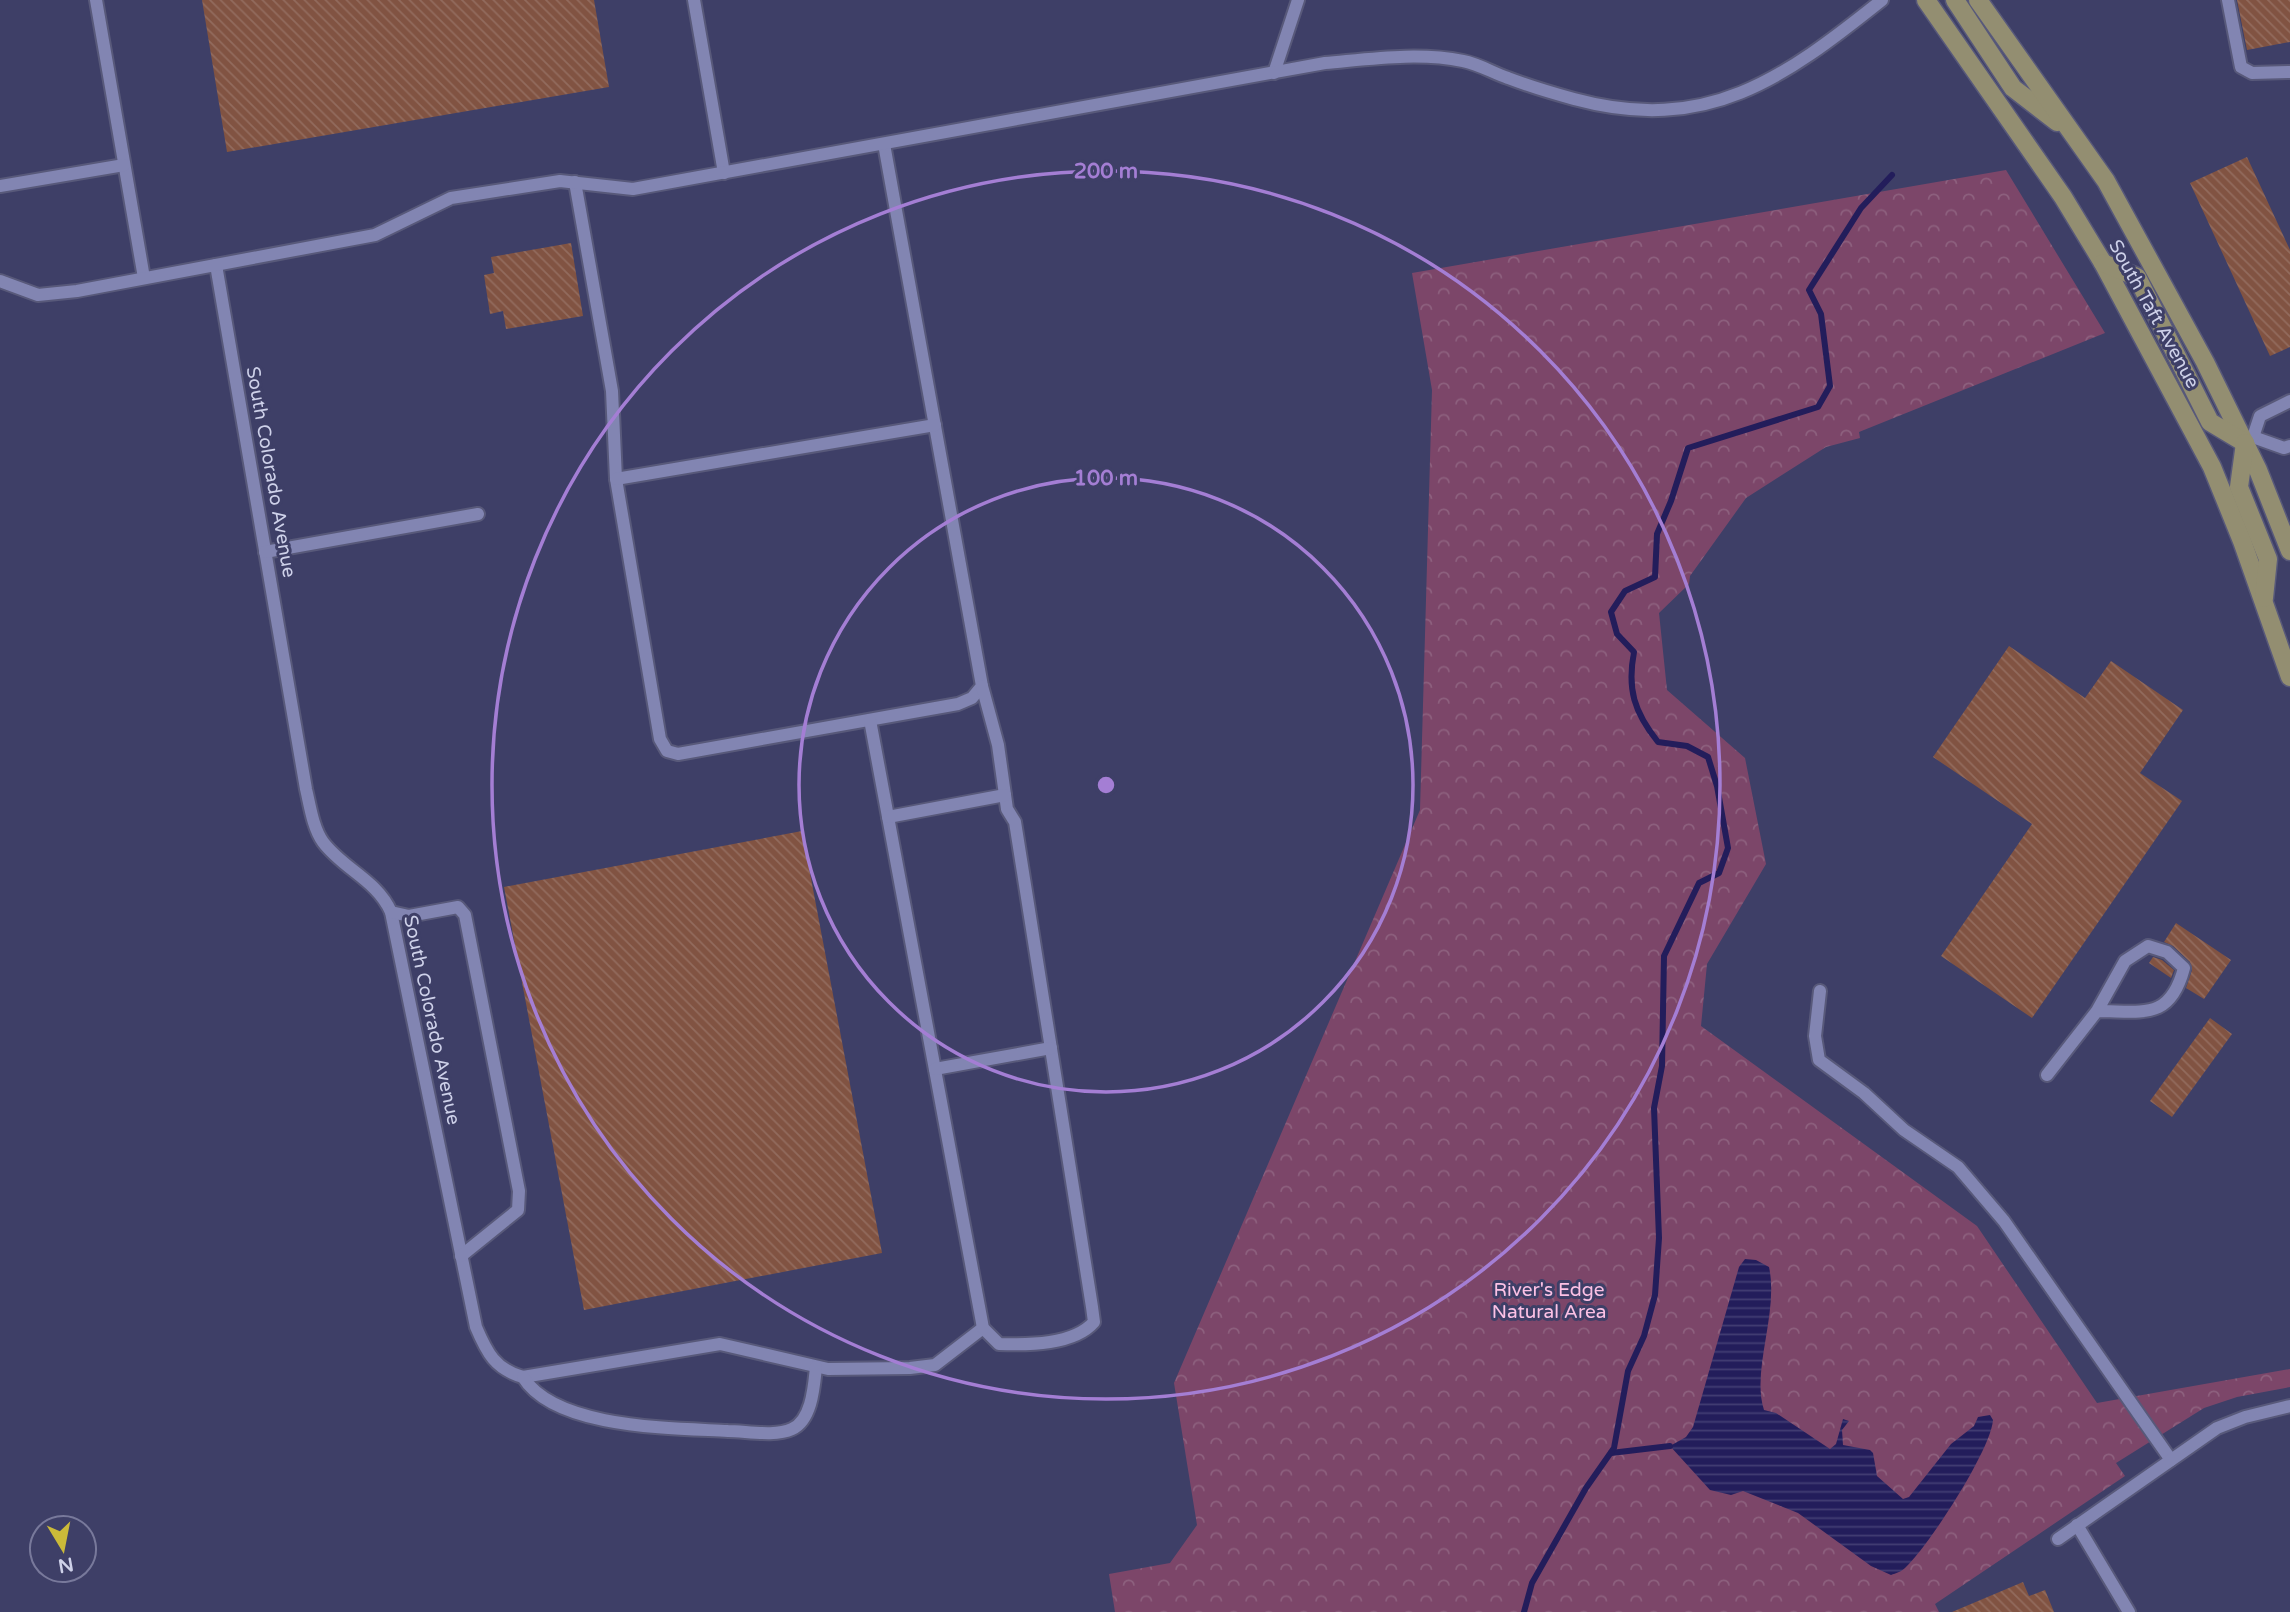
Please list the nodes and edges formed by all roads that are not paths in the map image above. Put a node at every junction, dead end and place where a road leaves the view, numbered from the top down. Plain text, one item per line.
1 (96, 0) edge
2 (694, 0) edge
3 (1298, 0) edge
4 (1882, 0) edge
5 (1926, 0) edge
6 (1955, 0) edge
7 (1978, 0) edge
8 (2228, 0) edge
9 (2290, 72) edge
10 (1274, 73) junction
11 (2073, 135) junction
12 (884, 144) junction
13 (124, 164) junction
14 (723, 173) junction
15 (575, 182) junction
16 (0, 186) edge
17 (2103, 263) junction
18 (216, 265) junction
19 (144, 278) junction
20 (0, 281) edge
21 (2290, 401) edge
22 (935, 425) junction
23 (2249, 440) junction
24 (2290, 446) edge
25 (616, 479) junction
26 (478, 514) dead end
27 (2290, 551) edge
28 (265, 552) junction
29 (2264, 603) junction
30 (2290, 677) edge
31 (982, 686) junction
32 (870, 720) junction
33 (1005, 795) junction
34 (888, 817) junction
35 (391, 912) junction
36 (1820, 991) dead end
37 (2097, 1011) junction
38 (1051, 1048) junction
39 (935, 1069) junction
40 (2048, 1075) dead end
41 (461, 1256) junction
42 (983, 1328) junction
43 (816, 1367) junction
44 (523, 1377) junction
45 (2290, 1406) edge
46 (2171, 1460) junction
47 (2077, 1525) junction
48 (2058, 1539) dead end
49 (2129, 1612) edge

1 - 13 street
2 - 14 street
3 - 10 street
4 - 10 street
5 - 17 main road, South Taft Avenue
6 - 11 main road
7 - 11 main road, South Taft Avenue
8 - 9 street
10 - 12 street
11 - 23 main road, South Taft Avenue
12 - 14 street
12 - 22 street
13 - 16 street
13 - 19 street
14 - 15 street
15 - 18 street
15 - 25 street
17 - 23 main road
17 - 29 main road, South Taft Avenue
18 - 19 street
18 - 28 street, South Colorado Avenue
19 - 20 street
21 - 23 street
22 - 25 street
22 - 31 street
23 - 24 street
23 - 27 main road, South Taft Avenue
23 - 29 main road
25 - 32 street
26 - 28 street
28 - 35 street, South Colorado Avenue
29 - 30 main road, South Taft Avenue
31 - 32 street
31 - 33 street
32 - 34 street
33 - 34 street
33 - 38 street
34 - 39 street
35 - 41 street, South Colorado Avenue
35 - 41 street
36 - 46 street
37 - 37 street
37 - 40 street
38 - 39 street
38 - 42 street
39 - 42 street
41 - 44 street, South Colorado Avenue
42 - 43 street
43 - 44 street
43 - 44 street, South Colorado Avenue
45 - 46 street
46 - 47 street
47 - 48 street
47 - 49 street

